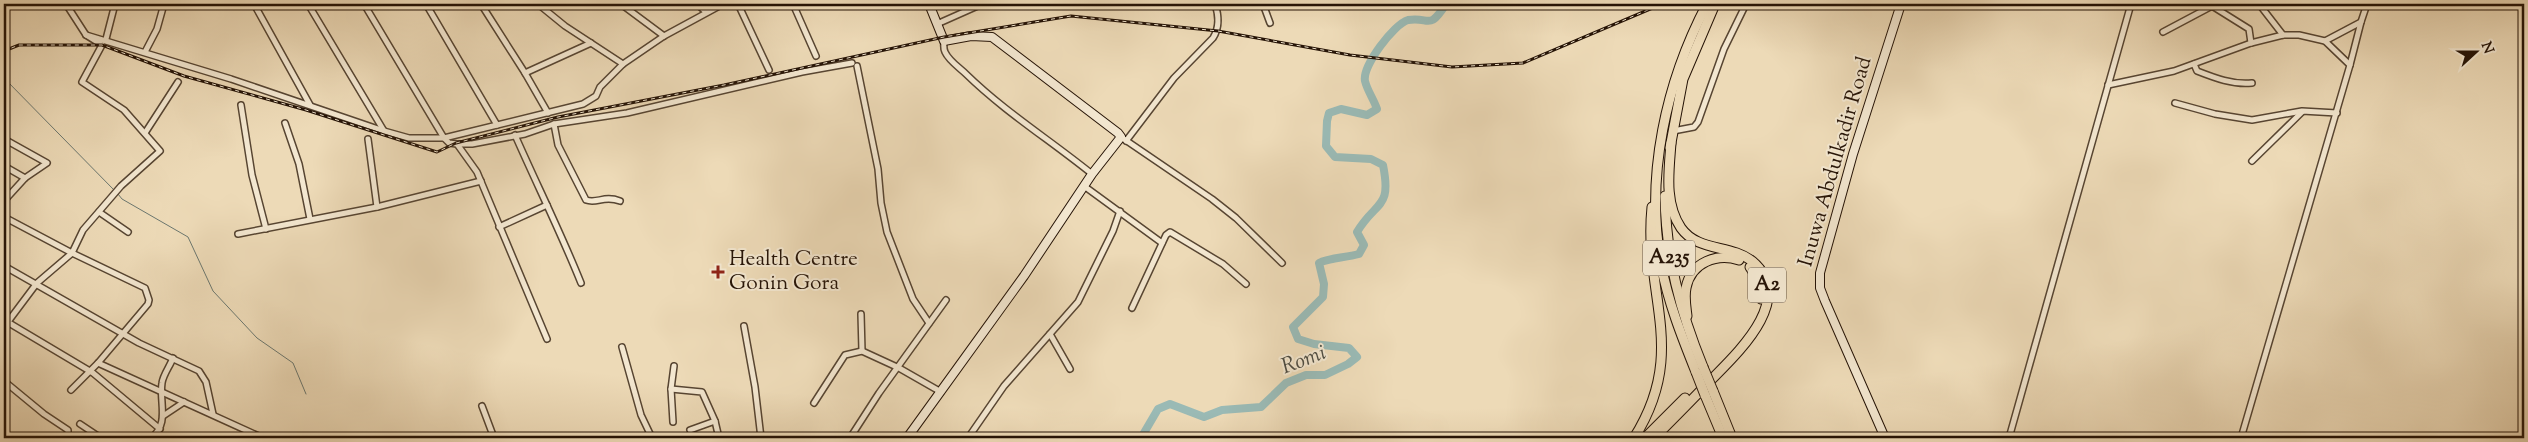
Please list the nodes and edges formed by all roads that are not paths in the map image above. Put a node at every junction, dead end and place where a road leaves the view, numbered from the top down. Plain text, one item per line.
1 (66, 4) edge
2 (115, 4) edge
3 (164, 4) edge
4 (254, 4) edge
5 (308, 4) edge
6 (364, 4) edge
7 (426, 4) edge
8 (481, 4) edge
9 (538, 4) edge
10 (621, 4) edge
11 (697, 4) edge
12 (723, 4) edge
13 (738, 4) edge
14 (793, 4) edge
15 (929, 4) edge
16 (982, 4) edge
17 (1215, 4) edge
18 (1264, 4) edge
19 (1708, 4) edge
20 (1715, 4) edge
21 (1746, 4) edge
22 (1901, 4) edge
23 (2131, 4) edge
24 (2259, 4) edge
25 (2367, 4) edge
26 (2211, 5) edge
27 (706, 12) junction
28 (2361, 22) junction
29 (1270, 23) dead end
30 (937, 24) junction
31 (2163, 32) dead end
32 (86, 35) junction
33 (2283, 35) junction
34 (664, 36) junction
35 (106, 40) junction
36 (944, 41) junction
37 (2325, 41) junction
38 (591, 43) junction
39 (2251, 43) junction
40 (145, 52) junction
41 (816, 56) dead end
42 (623, 64) junction
43 (2194, 64) junction
44 (2350, 65) junction
45 (769, 70) dead end
46 (526, 73) junction
47 (178, 82) dead end
48 (2252, 83) dead end
49 (2108, 85) junction
50 (2175, 103) dead end
51 (241, 105) dead end
52 (310, 106) junction
53 (2302, 111) junction
54 (548, 113) junction
55 (2337, 113) junction
56 (285, 123) dead end
57 (554, 124) junction
58 (497, 125) junction
59 (384, 131) junction
60 (1672, 131) junction
61 (145, 133) junction
62 (515, 135) junction
63 (444, 138) junction
64 (4, 139) edge
65 (368, 139) dead end
66 (1123, 139) junction
67 (1671, 143) junction
68 (457, 144) junction
69 (1658, 158) junction
70 (2252, 161) dead end
71 (4, 166) edge
72 (1092, 174) junction
73 (25, 178) junction
74 (481, 181) junction
75 (1084, 186) junction
76 (4, 201) edge
77 (620, 201) dead end
78 (546, 205) junction
79 (377, 207) junction
80 (1120, 211) junction
81 (99, 212) junction
82 (4, 217) edge
83 (310, 219) junction
84 (499, 227) junction
85 (266, 229) junction
86 (128, 232) dead end
87 (238, 234) dead end
88 (1162, 243) junction
89 (72, 253) junction
90 (1282, 263) dead end
91 (4, 266) edge
92 (37, 283) junction
93 (581, 283) dead end
94 (1246, 284) dead end
95 (946, 300) dead end
96 (1132, 308) dead end
97 (861, 314) dead end
98 (5, 323) edge
99 (929, 323) junction
100 (744, 326) dead end
101 (124, 333) junction
102 (1050, 334) junction
103 (1691, 338) junction
104 (547, 339) dead end
105 (622, 346) dead end
106 (862, 350) junction
107 (173, 358) junction
108 (98, 363) junction
109 (674, 366) dead end
110 (899, 368) junction
111 (1070, 369) dead end
112 (1700, 370) junction
113 (89, 372) junction
114 (4, 381) edge
115 (671, 389) junction
116 (71, 390) dead end
117 (942, 392) junction
118 (1709, 393) junction
119 (162, 394) junction
120 (184, 402) junction
121 (814, 403) dead end
122 (482, 406) dead end
123 (213, 414) junction
124 (163, 416) junction
125 (715, 421) junction
126 (673, 422) dead end
127 (80, 424) dead end
128 (160, 429) junction
129 (690, 430) dead end
130 (62, 438) edge
131 (101, 438) edge
132 (152, 438) edge
133 (263, 438) edge
134 (494, 438) edge
135 (652, 438) edge
136 (719, 438) edge
137 (761, 438) edge
138 (850, 438) edge
139 (907, 438) edge
140 (968, 438) edge
141 (1634, 438) edge
142 (1645, 438) edge
143 (1654, 438) edge
144 (1723, 438) edge
145 (1732, 438) edge
146 (1885, 438) edge
147 (2009, 438) edge
148 (2241, 438) edge

1 - 32 street
2 - 35 street
3 - 40 street
4 - 52 street
5 - 59 street
6 - 63 street
7 - 58 street
8 - 46 street
9 - 38 street
10 - 34 street
11 - 27 street
12 - 27 street
13 - 45 street
14 - 41 street
15 - 30 street
16 - 30 street
17 - 66 street
18 - 29 street
19 - 69 highway
20 - 60 highway, A2
21 - 60 street
22 - 146 street, Inuwa Abdulkadir Road
23 - 49 street
24 - 33 street
25 - 28 street
26 - 31 street
26 - 39 street
27 - 34 street
28 - 37 street
28 - 44 street
30 - 36 street
32 - 35 street
32 - 61 street
33 - 37 street
33 - 39 street
34 - 42 street
35 - 40 street
36 - 66 street
36 - 72 street
37 - 44 street
38 - 42 street
38 - 46 street
39 - 43 street
40 - 52 street
42 - 54 street
43 - 48 street
43 - 49 street
44 - 55 street
46 - 54 street
47 - 61 street
49 - 147 street
50 - 53 street
51 - 85 street
52 - 59 street
53 - 55 street
53 - 70 street
54 - 58 street
55 - 148 street
56 - 83 street
57 - 62 street
57 - 77 street
57 - 99 street
58 - 63 street
59 - 63 street
60 - 67 highway, A2
61 - 81 street
62 - 68 street
62 - 78 street
63 - 68 street
64 - 73 street
65 - 79 street
66 - 72 street
66 - 90 street
67 - 103 highway, A235
67 - 143 highway, A2
68 - 74 street
69 - 112 highway, A235
69 - 141 highway
71 - 73 street
72 - 75 street
73 - 76 street
74 - 79 street
74 - 84 street
75 - 80 street
75 - 117 street
78 - 84 street
78 - 93 street
79 - 83 street
80 - 88 street
80 - 102 street
81 - 86 street
81 - 89 street
82 - 89 street
83 - 85 street
84 - 104 street
85 - 87 street
88 - 94 street
88 - 96 street
89 - 92 street
89 - 101 street
91 - 92 street
92 - 98 street
92 - 101 street
95 - 99 street
97 - 106 street
98 - 113 street
99 - 110 street
100 - 137 street
101 - 107 street
101 - 108 street
102 - 111 street
102 - 140 street
103 - 112 highway, A235
103 - 142 highway
105 - 135 street
106 - 110 street
106 - 121 street
107 - 119 street
107 - 123 street
108 - 113 street
108 - 119 street
109 - 115 street
110 - 117 street
110 - 138 street
112 - 118 highway, A235, bridge
113 - 116 street
113 - 128 street
114 - 130 street
115 - 125 street
115 - 126 street
117 - 139 street
118 - 144 highway, A235
118 - 145 highway, A235
119 - 120 street
119 - 124 street
120 - 123 street
120 - 124 street
122 - 134 street
123 - 133 street
124 - 128 street
125 - 129 street
125 - 136 street
127 - 131 street
128 - 132 street

